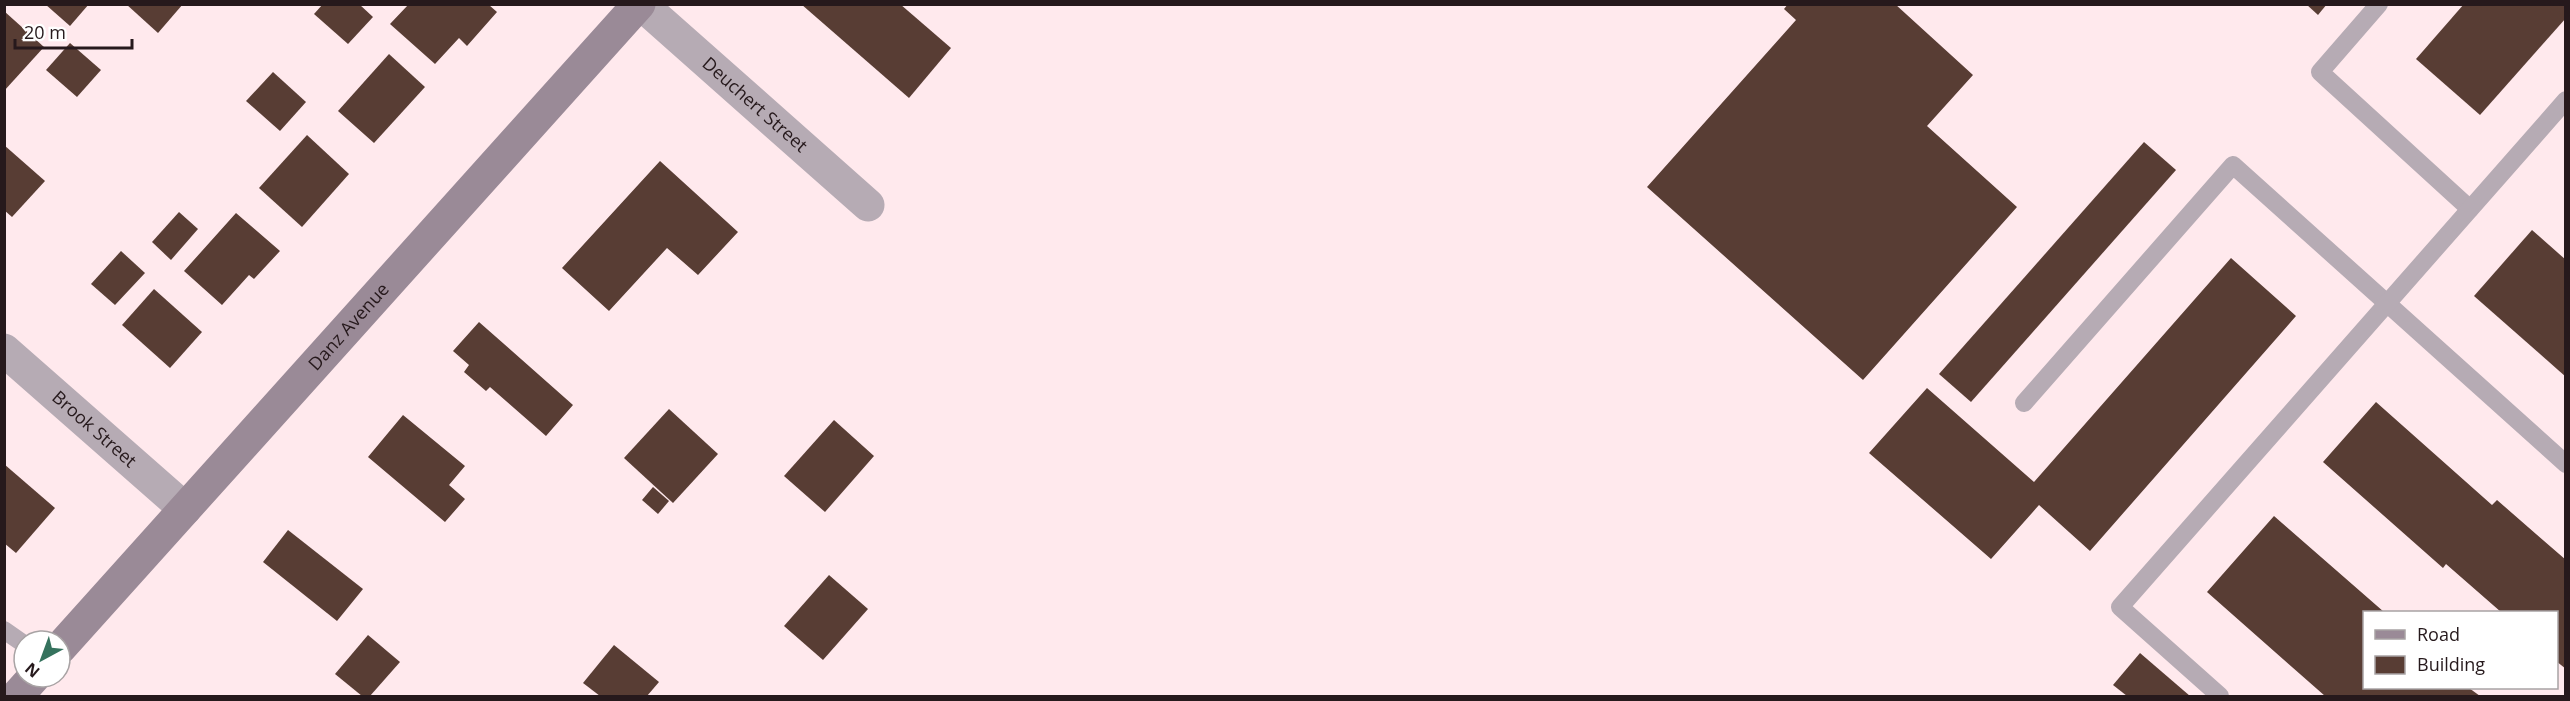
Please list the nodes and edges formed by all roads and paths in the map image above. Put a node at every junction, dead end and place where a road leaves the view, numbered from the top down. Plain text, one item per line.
1 (640, 4) edge
2 (2379, 4) edge
3 (2565, 100) edge
4 (868, 205) dead end
5 (2470, 209) junction
6 (2388, 302) junction
7 (4, 350) edge
8 (2024, 403) dead end
9 (2565, 464) edge
10 (185, 509) junction
11 (72, 635) edge
12 (2220, 696) edge

1 - 4 street, Deuchert Street
1 - 10 street, Danz Avenue
2 - 5 lane
3 - 5 lane
5 - 6 lane
6 - 8 lane
6 - 9 lane
6 - 12 lane
7 - 10 street, Brook Street
10 - 11 street, Danz Avenue

